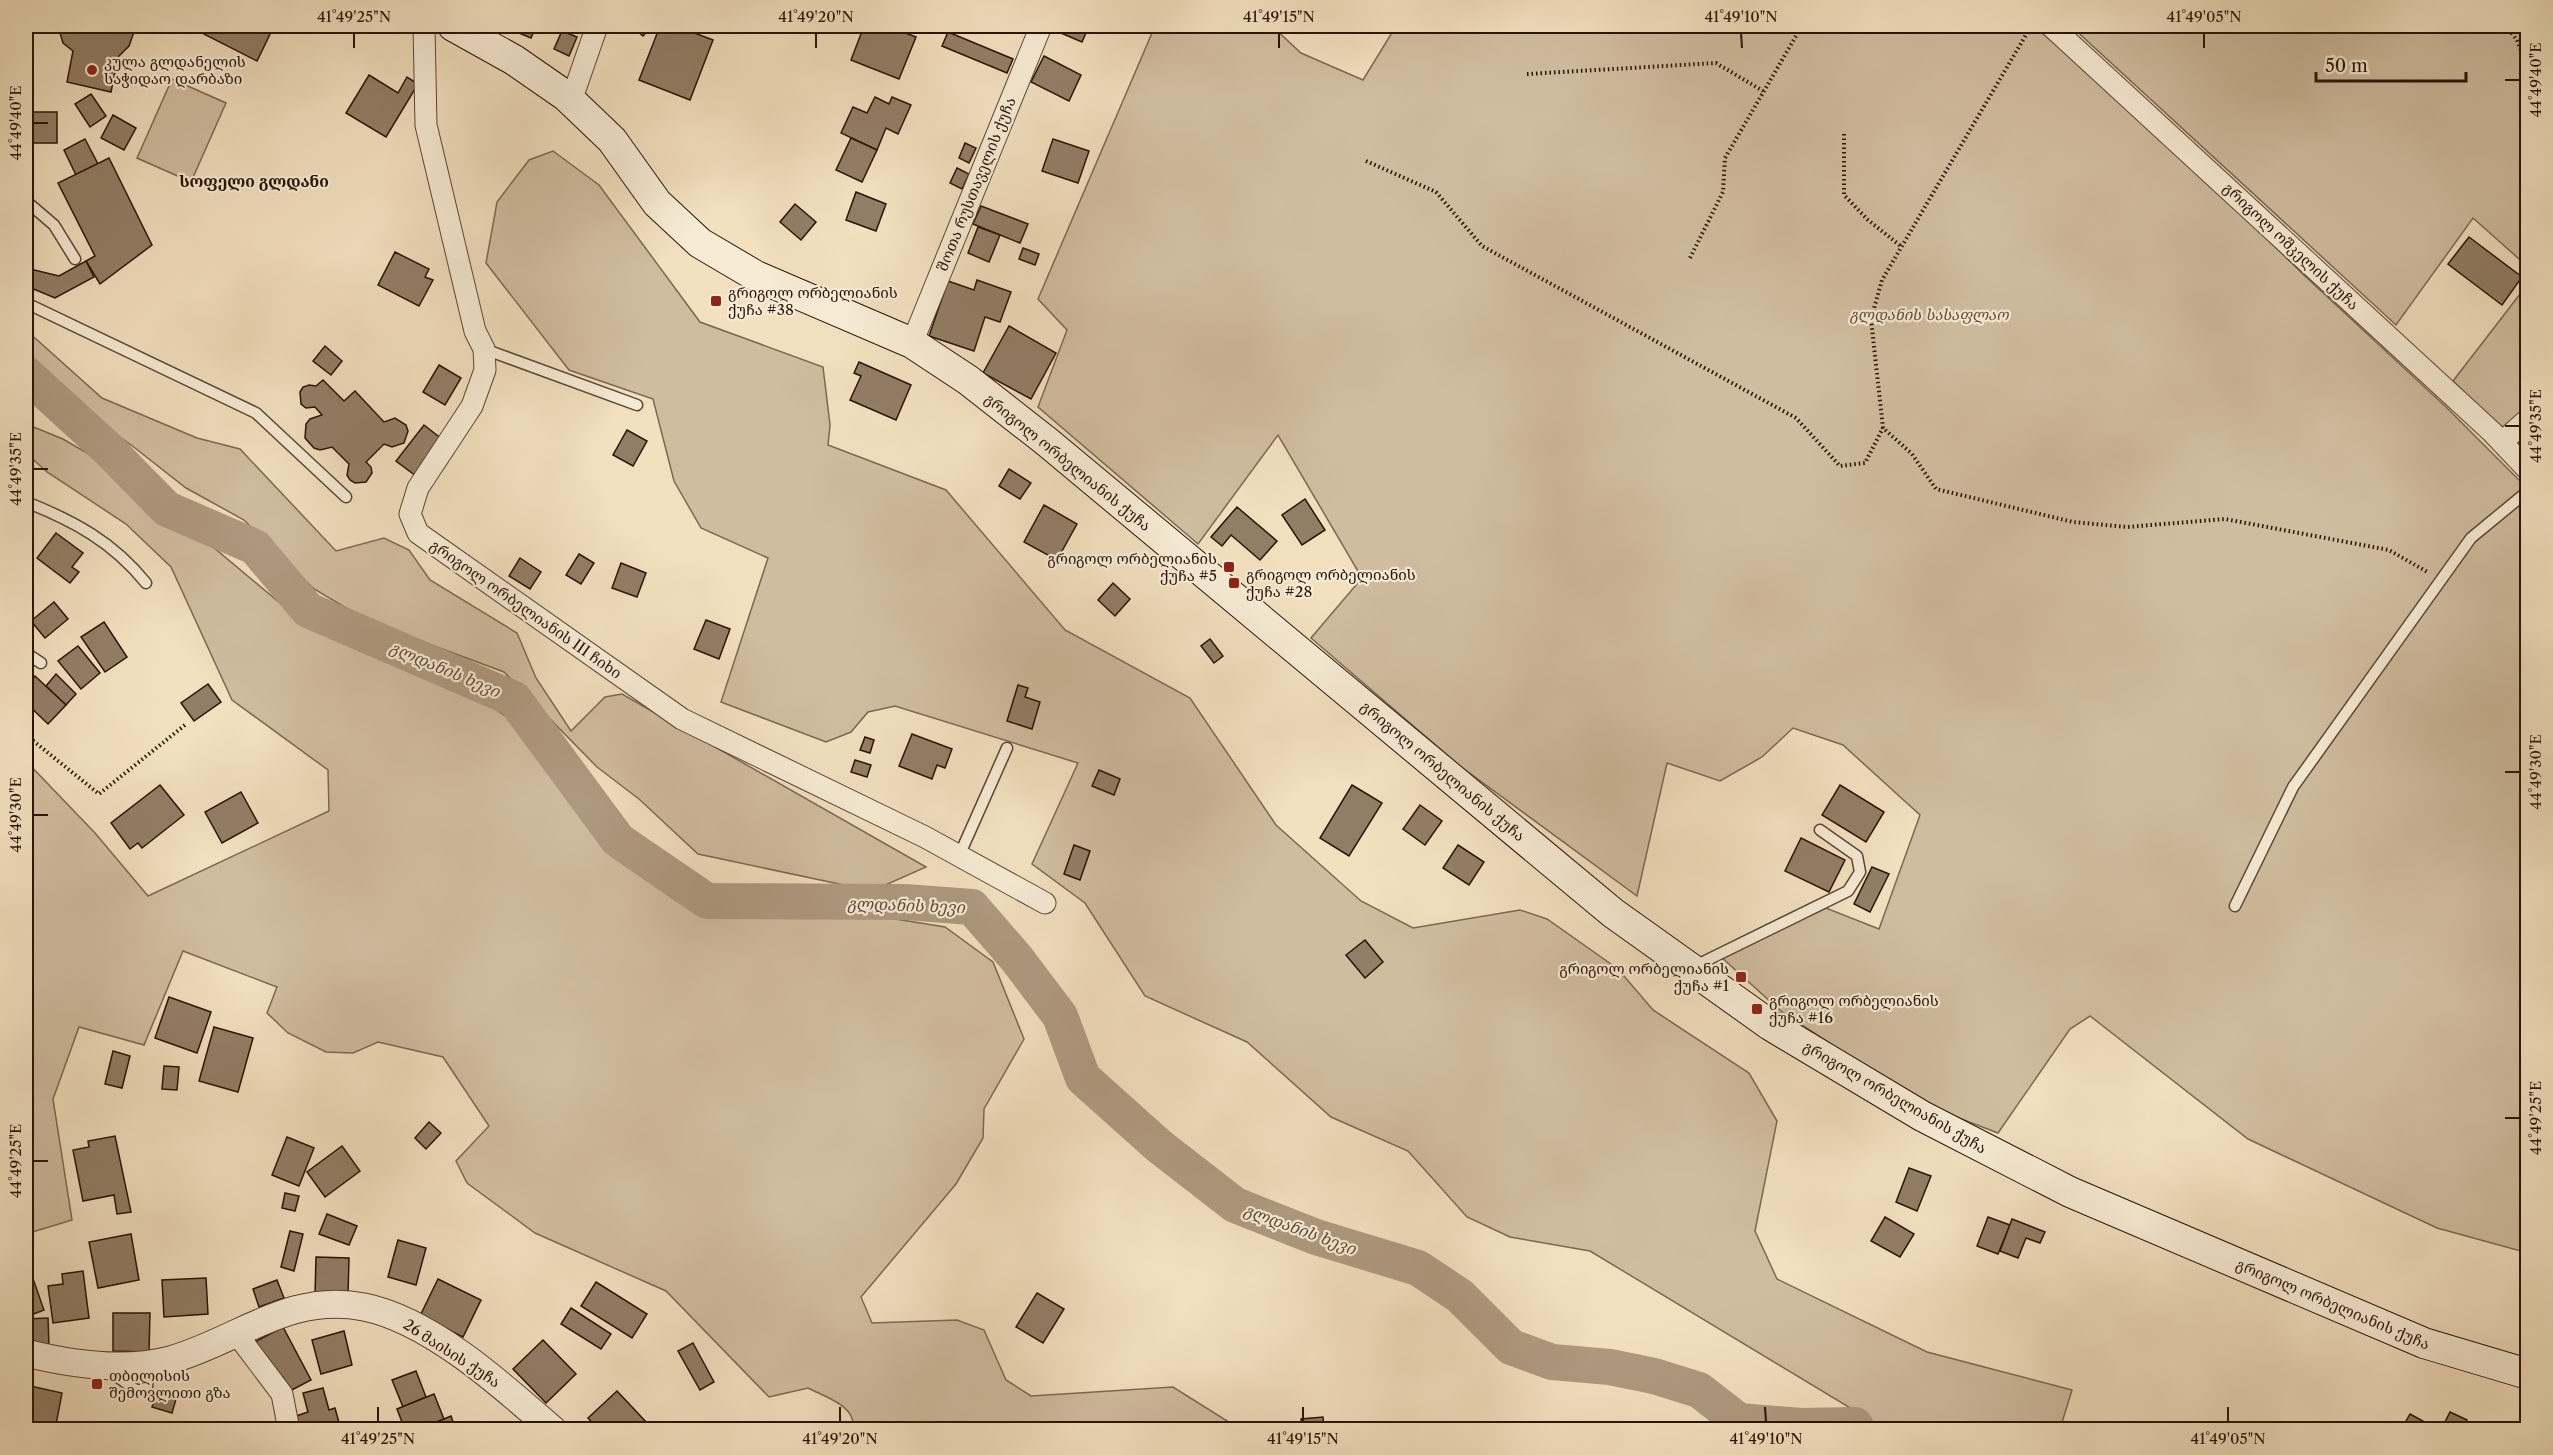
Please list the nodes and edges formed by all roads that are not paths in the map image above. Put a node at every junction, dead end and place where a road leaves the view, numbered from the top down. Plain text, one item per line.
1 (424, 26) edge
2 (453, 26) edge
3 (597, 26) edge
4 (1041, 26) edge
5 (2051, 26) edge
6 (571, 101) junction
7 (26, 201) edge
8 (75, 259) dead end
9 (26, 303) edge
10 (912, 343) junction
11 (484, 349) junction
12 (637, 405) dead end
13 (2528, 419) edge
14 (2502, 442) junction
15 (2528, 470) edge
16 (2528, 491) edge
17 (346, 497) dead end
18 (26, 502) edge
19 (146, 583) dead end
20 (26, 653) edge
21 (40, 663) dead end
22 (1007, 748) dead end
23 (1821, 830) dead end
24 (958, 856) junction
25 (1045, 903) dead end
26 (2235, 906) dead end
27 (1690, 968) junction
28 (236, 1333) junction
29 (26, 1353) edge
30 (2528, 1374) edge
31 (289, 1430) edge
32 (553, 1430) edge

1 - 11 street, გრიგოლ ორბელიანის III ჩიხი
2 - 6 main road, გრიგოლ ორბელიანის ქუჩა
3 - 6 street
4 - 10 street, შოთა რუსთაველის ქუჩა
5 - 14 street, გრიგოლ ოშკელის ქუჩა
6 - 10 main road, გრიგოლ ორბელიანის ქუჩა
7 - 8 lane
9 - 17 lane
10 - 27 main road, გრიგოლ ორბელიანის ქუჩა
11 - 12 lane
11 - 24 street, გრიგოლ ორბელიანის III ჩიხი
13 - 14 street
14 - 15 street, გრიგოლ ოშკელის ქუჩა
16 - 26 lane
18 - 19 lane
20 - 21 lane
22 - 24 lane
23 - 27 lane
24 - 25 street, გრიგოლ ორბელიანის III ჩიხი
27 - 30 main road, გრიგოლ ორბელიანის ქუჩა
28 - 29 street, 26 მაისის ქუჩა
28 - 31 street
28 - 32 street, 26 მაისის ქუჩა

